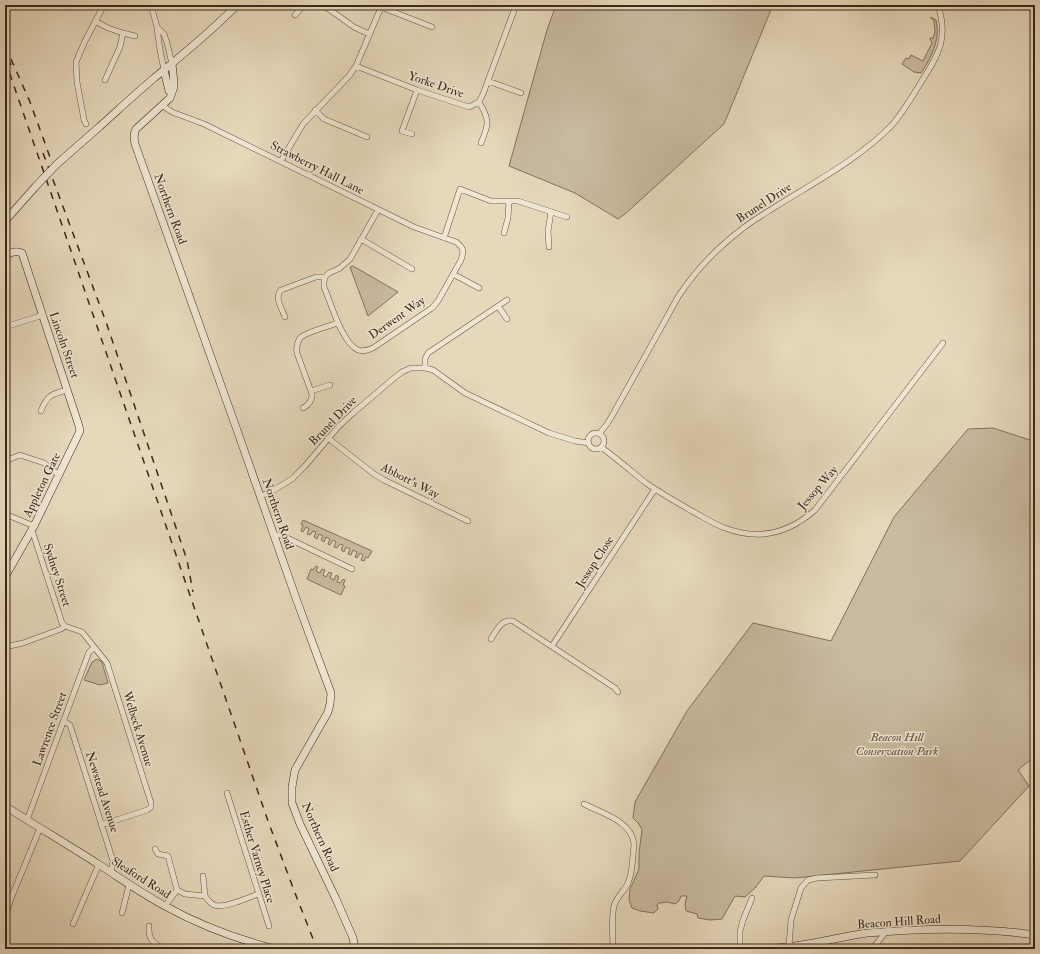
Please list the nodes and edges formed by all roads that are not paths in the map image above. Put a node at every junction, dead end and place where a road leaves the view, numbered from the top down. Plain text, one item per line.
1 (103, 5) edge
2 (151, 5) edge
3 (237, 5) edge
4 (304, 5) edge
5 (323, 5) edge
6 (515, 5) edge
7 (938, 5) edge
8 (381, 6) edge
9 (295, 15) dead end
10 (96, 21) junction
11 (157, 27) junction
12 (432, 27) dead end
13 (123, 34) junction
14 (369, 34) junction
15 (135, 36) dead end
16 (172, 64) junction
17 (356, 66) junction
18 (164, 70) junction
19 (105, 80) dead end
20 (488, 81) junction
21 (417, 90) junction
22 (172, 92) junction
23 (521, 92) dead end
24 (479, 102) junction
25 (162, 105) junction
26 (315, 110) junction
27 (86, 124) dead end
28 (412, 134) dead end
29 (367, 137) dead end
30 (481, 143) dead end
31 (281, 162) junction
32 (509, 201) junction
33 (378, 210) junction
34 (552, 212) junction
35 (567, 216) dead end
36 (5, 221) edge
37 (504, 233) dead end
38 (444, 238) junction
39 (361, 240) junction
40 (548, 247) dead end
41 (462, 248) joint
42 (5, 257) edge
43 (412, 269) dead end
44 (453, 274) junction
45 (325, 277) junction
46 (479, 288) dead end
47 (507, 300) dead end
48 (498, 306) junction
49 (43, 315) junction
50 (285, 317) dead end
51 (507, 319) dead end
52 (338, 323) junction
53 (5, 327) edge
54 (943, 343) dead end
55 (424, 368) junction
56 (330, 386) dead end
57 (67, 390) junction
58 (311, 392) junction
59 (303, 408) dead end
60 (41, 411) dead end
61 (599, 434) junction
62 (328, 438) junction
63 (74, 443) joint
64 (588, 443) junction
65 (601, 447) junction
66 (5, 458) edge
67 (59, 475) junction
68 (655, 489) junction
69 (260, 496) junction
70 (5, 514) edge
71 (468, 521) dead end
72 (33, 528) junction
73 (273, 535) junction
74 (352, 569) dead end
75 (7, 570) edge
76 (5, 577) edge
77 (65, 626) junction
78 (491, 639) dead end
79 (552, 646) junction
80 (5, 647) edge
81 (94, 648) junction
82 (618, 692) dead end
83 (64, 721) junction
84 (226, 793) dead end
85 (584, 804) dead end
86 (5, 806) edge
87 (27, 820) junction
88 (101, 825) junction
89 (40, 828) junction
90 (155, 849) dead end
91 (99, 864) junction
92 (111, 873) junction
93 (874, 875) dead end
94 (203, 876) dead end
95 (129, 885) junction
96 (177, 890) junction
97 (258, 894) junction
98 (205, 896) junction
99 (752, 898) dead end
100 (165, 906) junction
101 (122, 913) dead end
102 (5, 917) edge
103 (73, 924) dead end
104 (149, 926) dead end
105 (268, 926) dead end
106 (886, 932) junction
107 (1035, 935) edge
108 (353, 938) junction
109 (789, 946) junction
110 (262, 947) edge
111 (163, 949) edge
112 (275, 949) edge
113 (349, 949) edge
114 (355, 949) edge
115 (613, 949) edge
116 (740, 949) edge
117 (764, 949) edge
118 (872, 949) edge

1 - 10 street
2 - 11 street
3 - 16 street
4 - 9 street
5 - 14 street
6 - 20 street, Yorke Drive
7 - 61 street, Brunel Drive
8 - 12 street
8 - 14 street
10 - 13 street
10 - 27 street
11 - 16 street
11 - 18 street
13 - 15 street
13 - 19 street
14 - 17 street
16 - 18 street
16 - 22 street
17 - 21 street, Yorke Drive
17 - 26 street
18 - 22 street
18 - 36 street, bridge
20 - 23 street
20 - 24 street, Yorke Drive
21 - 24 street, Yorke Drive
21 - 28 street
22 - 25 street, Northern Road
24 - 30 street
25 - 31 street, Strawberry Hall Lane
25 - 69 street, Northern Road
26 - 29 street
26 - 31 street
31 - 33 street, Strawberry Hall Lane
32 - 34 street
32 - 37 street
32 - 38 street
33 - 38 street, Strawberry Hall Lane
33 - 39 street
34 - 35 street
34 - 40 street
38 - 41 street, Strawberry Hall Lane
39 - 43 street
39 - 45 street
41 - 44 street, Derwent Way
42 - 49 street, Lincoln Street
44 - 46 street
44 - 52 street, Derwent Way
45 - 50 street
45 - 52 street, Derwent Way
47 - 48 street
48 - 51 street
48 - 55 street
49 - 53 street
49 - 57 street, Lincoln Street
52 - 58 street
54 - 68 street, Jessop Way
55 - 62 street, Brunel Drive
55 - 64 street
56 - 58 street
57 - 60 street
57 - 63 street, Lincoln Street
58 - 59 street
61 - 64 street
61 - 65 street
62 - 69 street, Brunel Drive
62 - 71 street, Abbott's Way
63 - 67 street, Appleton Gate
64 - 65 street
65 - 68 street, Jessop Way
66 - 67 street
67 - 72 street, Appleton Gate
68 - 79 street, Jessop Close
69 - 73 street, Northern Road
70 - 72 street
72 - 75 street, Appleton Gate
72 - 77 street, Sydney Street
73 - 74 street
73 - 108 street, Northern Road
75 - 76 street, Appleton Gate
77 - 80 street
77 - 81 street, Welbeck Avenue
78 - 79 street
79 - 82 street
81 - 83 street, Lawrence Street
81 - 88 street, Welbeck Avenue
83 - 87 street, Lawrence Street
83 - 88 street, Newstead Avenue
84 - 97 street, Esther Varney Place
85 - 115 street
86 - 87 street, Sleaford Road
87 - 89 street, Sleaford Road
88 - 92 street, Newstead Avenue
89 - 91 street, Sleaford Road
89 - 102 street
90 - 96 street
91 - 92 street, Sleaford Road
91 - 103 street
92 - 95 street, Sleaford Road
93 - 109 street
94 - 98 street
95 - 100 street, Sleaford Road
95 - 101 street
96 - 98 street
96 - 100 street
97 - 98 street
97 - 105 street, Esther Varney Place
99 - 116 street
100 - 110 street, Sleaford Road
104 - 111 street
106 - 107 street, Beacon Hill Road
106 - 109 street, Beacon Hill Road
106 - 118 street
108 - 113 street
108 - 114 street, Northern Road
109 - 117 street, Beacon Hill Road
110 - 112 street, Sleaford Road

